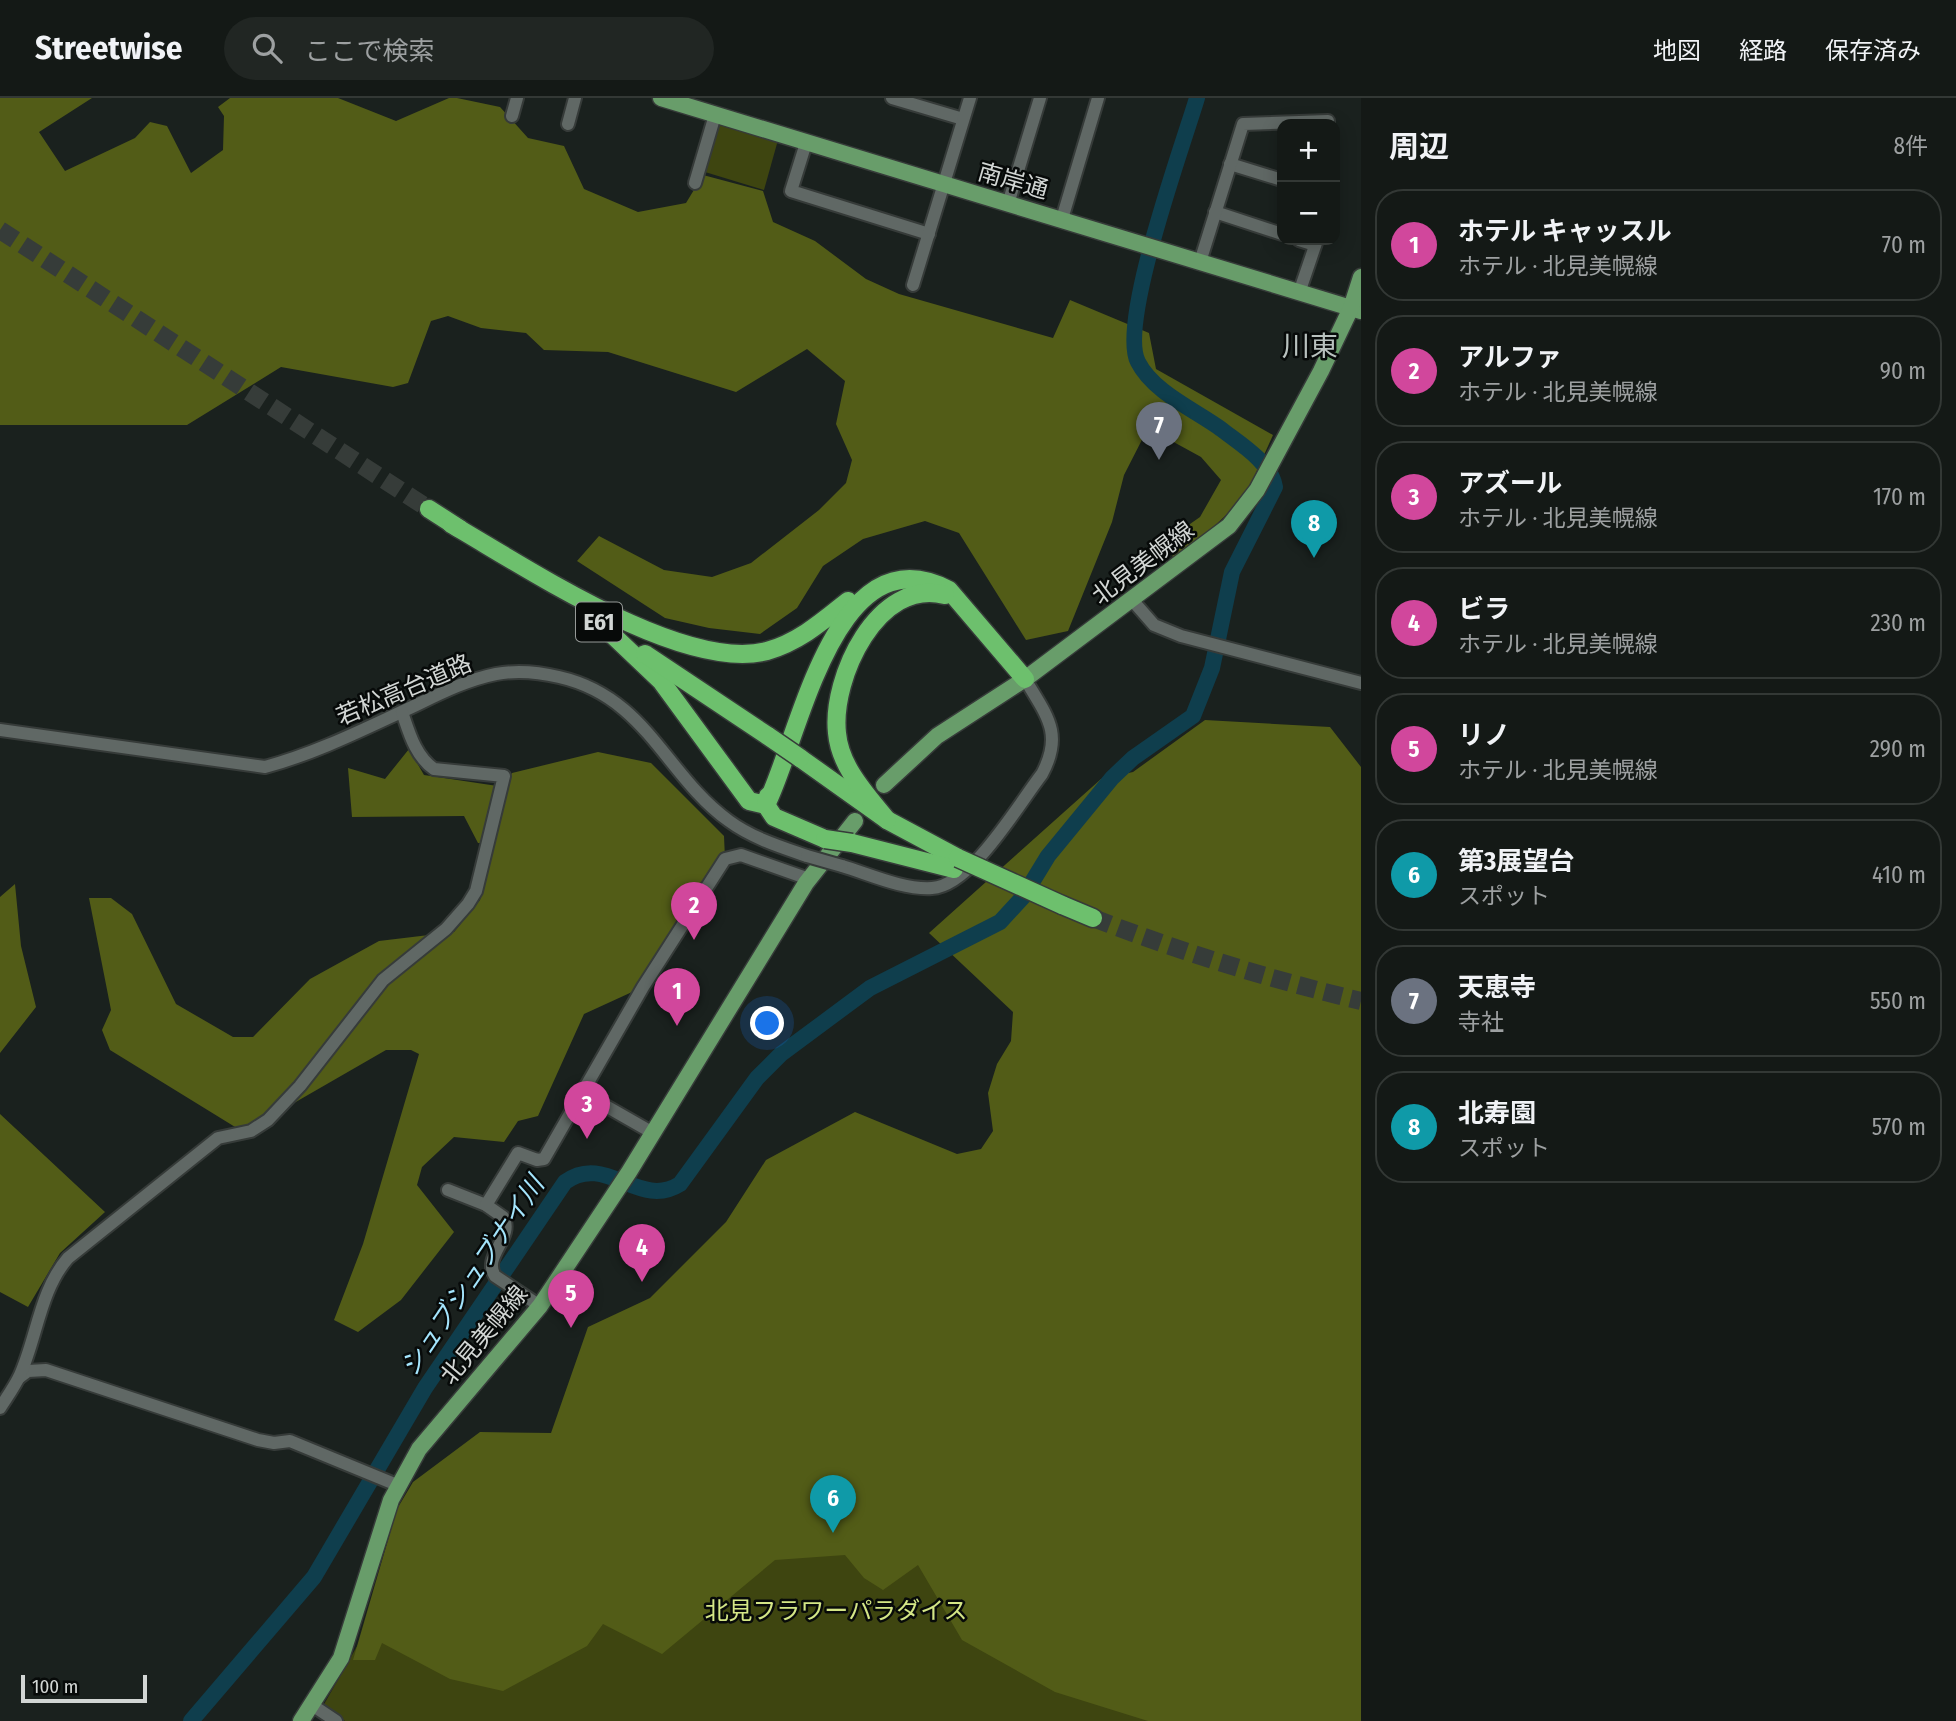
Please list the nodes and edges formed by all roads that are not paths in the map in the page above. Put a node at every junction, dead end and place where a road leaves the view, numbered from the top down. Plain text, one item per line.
1 (517, 98) edge
2 (575, 98) edge
3 (661, 98) edge
4 (895, 98) edge
5 (970, 98) edge
6 (1040, 98) edge
7 (1098, 98) edge
8 (697, 103) edge
9 (715, 115) junction
10 (512, 116) dead end
11 (963, 119) junction
12 (1277, 123) edge
13 (568, 124) dead end
14 (806, 143) junction
15 (1230, 164) junction
16 (1277, 178) edge
17 (695, 183) dead end
18 (945, 184) junction
19 (1008, 204) junction
20 (1215, 212) junction
21 (1062, 219) junction
22 (1277, 232) edge
23 (929, 234) junction
24 (1315, 245) edge
25 (1200, 262) junction
26 (1361, 277) edge
27 (913, 285) dead end
28 (1299, 293) junction
29 (1356, 309) edge
30 (429, 509) tunnel mouth
31 (451, 524) junction
32 (848, 601) junction
33 (961, 601) junction
34 (1133, 601) junction
35 (599, 622) junction
36 (1025, 679) junction
37 (1361, 683) edge
38 (402, 712) junction
39 (0, 730) edge
40 (884, 785) dead end
41 (766, 804) junction
42 (887, 820) junction
43 (855, 821) dead end
44 (956, 863) junction
45 (809, 879) junction
46 (1088, 916) tunnel mouth
47 (583, 1093) junction
48 (653, 1133) junction
49 (448, 1190) dead end
50 (486, 1205) junction
51 (540, 1306) junction
52 (20, 1377) junction
53 (0, 1408) edge
54 (397, 1485) junction
55 (312, 1705) junction
56 (301, 1721) edge
57 (336, 1721) edge

1 - 10 street
2 - 13 street
3 - 8 main road, 南岸通
4 - 11 street
5 - 11 street
6 - 19 street
7 - 21 street
8 - 9 main road, 南岸通
9 - 14 main road, 南岸通
9 - 17 street
11 - 18 street
12 - 15 street
14 - 18 main road, 南岸通
14 - 23 street
15 - 16 street
15 - 20 street
18 - 19 main road, 南岸通
18 - 23 street
19 - 21 main road, 南岸通
20 - 22 street
20 - 25 street
21 - 25 main road, 南岸通
23 - 27 street
24 - 28 street
25 - 28 main road, 南岸通
26 - 29 main road, 北見美幌線
28 - 29 main road, 南岸通
29 - 34 main road, 北見美幌線
30 - 31 highway, E61
31 - 32 highway
31 - 35 highway, E61
32 - 36 highway
32 - 41 highway
33 - 36 highway
33 - 41 highway
33 - 42 highway
34 - 36 main road, 北見美幌線
34 - 37 street
35 - 41 highway
35 - 42 highway, E61, bridge
36 - 38 street, 若松高台道路, bridge
36 - 40 main road, 北見美幌線
38 - 39 street, 若松高台道路
38 - 52 street
41 - 44 highway, bridge
42 - 44 highway, E61
43 - 45 main road, 北見美幌線
44 - 46 highway, E61, bridge
45 - 47 street
45 - 48 main road, 北見美幌線
47 - 48 street
47 - 50 street
48 - 51 main road, 北見美幌線
49 - 50 street
50 - 51 street
51 - 54 main road, 北見美幌線
52 - 53 street
52 - 54 street
54 - 55 main road, 北見美幌線
55 - 56 main road, 北見美幌線
55 - 57 street

